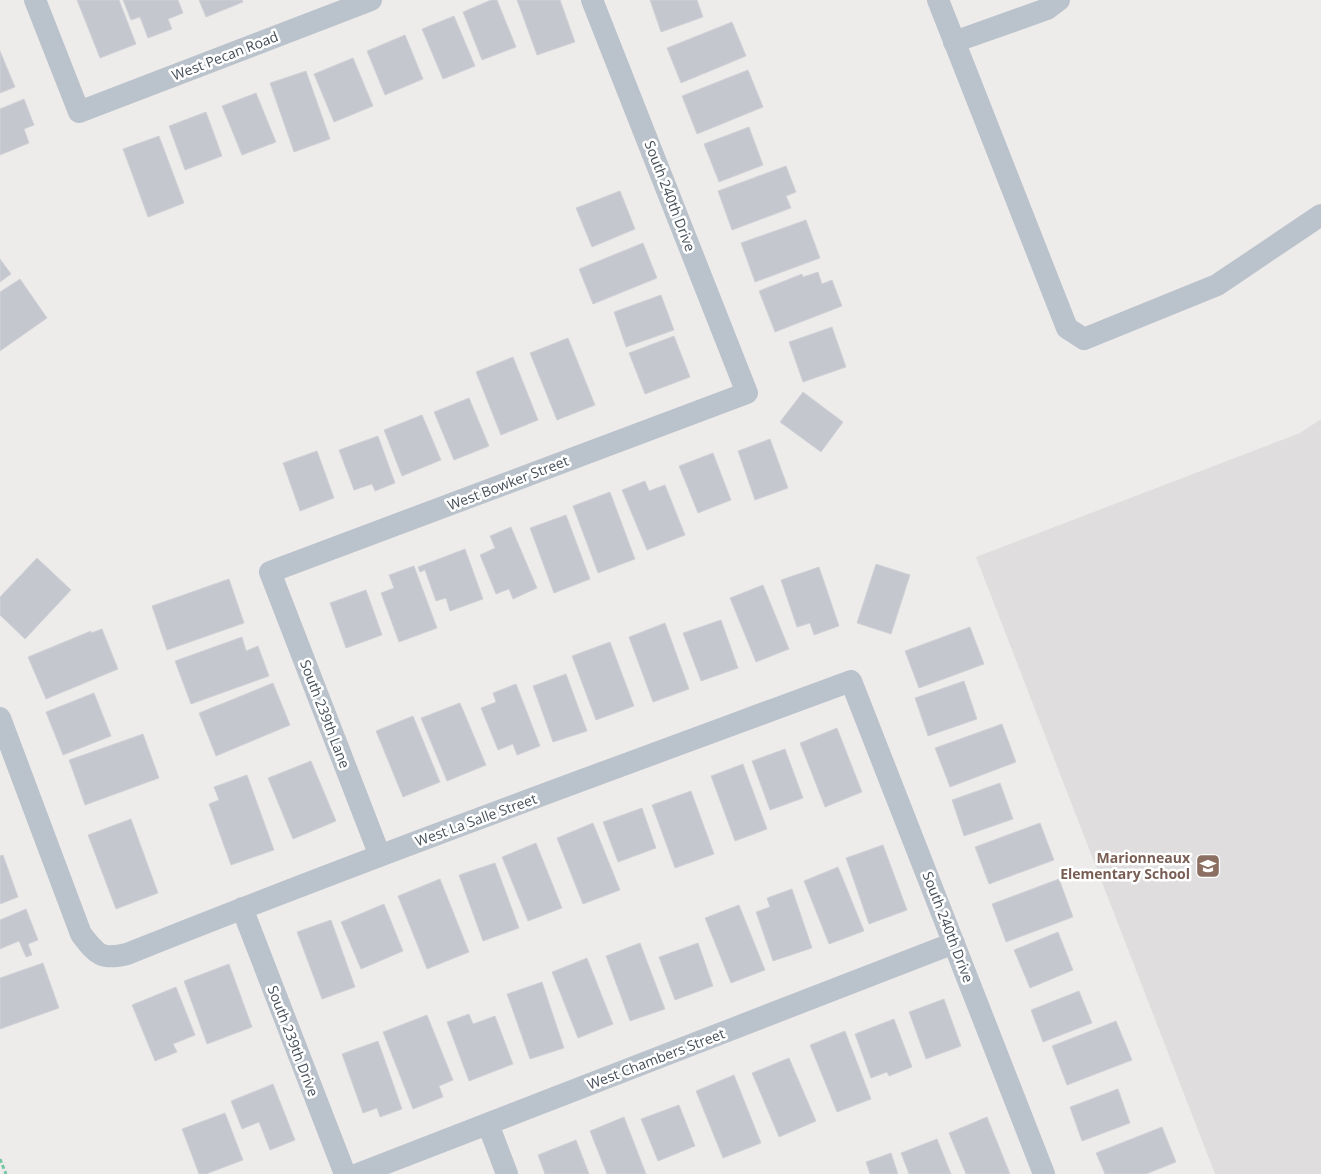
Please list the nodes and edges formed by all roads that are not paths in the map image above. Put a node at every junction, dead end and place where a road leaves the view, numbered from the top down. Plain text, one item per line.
1 (35, 0) edge
2 (371, 0) edge
3 (592, 0) edge
4 (938, 0) edge
5 (1059, 0) edge
6 (954, 42) junction
7 (1321, 215) edge
8 (747, 393) joint
9 (270, 572) joint
10 (851, 681) joint
11 (0, 718) edge
12 (380, 856) junction
13 (242, 908) junction
14 (954, 943) junction
15 (488, 1124) junction
16 (345, 1174) edge
17 (358, 1174) edge
18 (507, 1174) edge
19 (1044, 1174) edge

1 - 2 street, West Pecan Road
3 - 8 street, South 240th Drive
4 - 6 street
5 - 6 street
6 - 7 street
8 - 9 street, West Bowker Street
9 - 12 street, South 239th Lane
10 - 12 street, West La Salle Street
10 - 14 street, South 240th Drive
11 - 13 street, West La Salle Street
12 - 13 street, West La Salle Street
13 - 16 street, South 239th Drive
14 - 15 street, West Chambers Street
14 - 19 street, South 240th Drive
15 - 17 street, West Chambers Street
15 - 18 street

